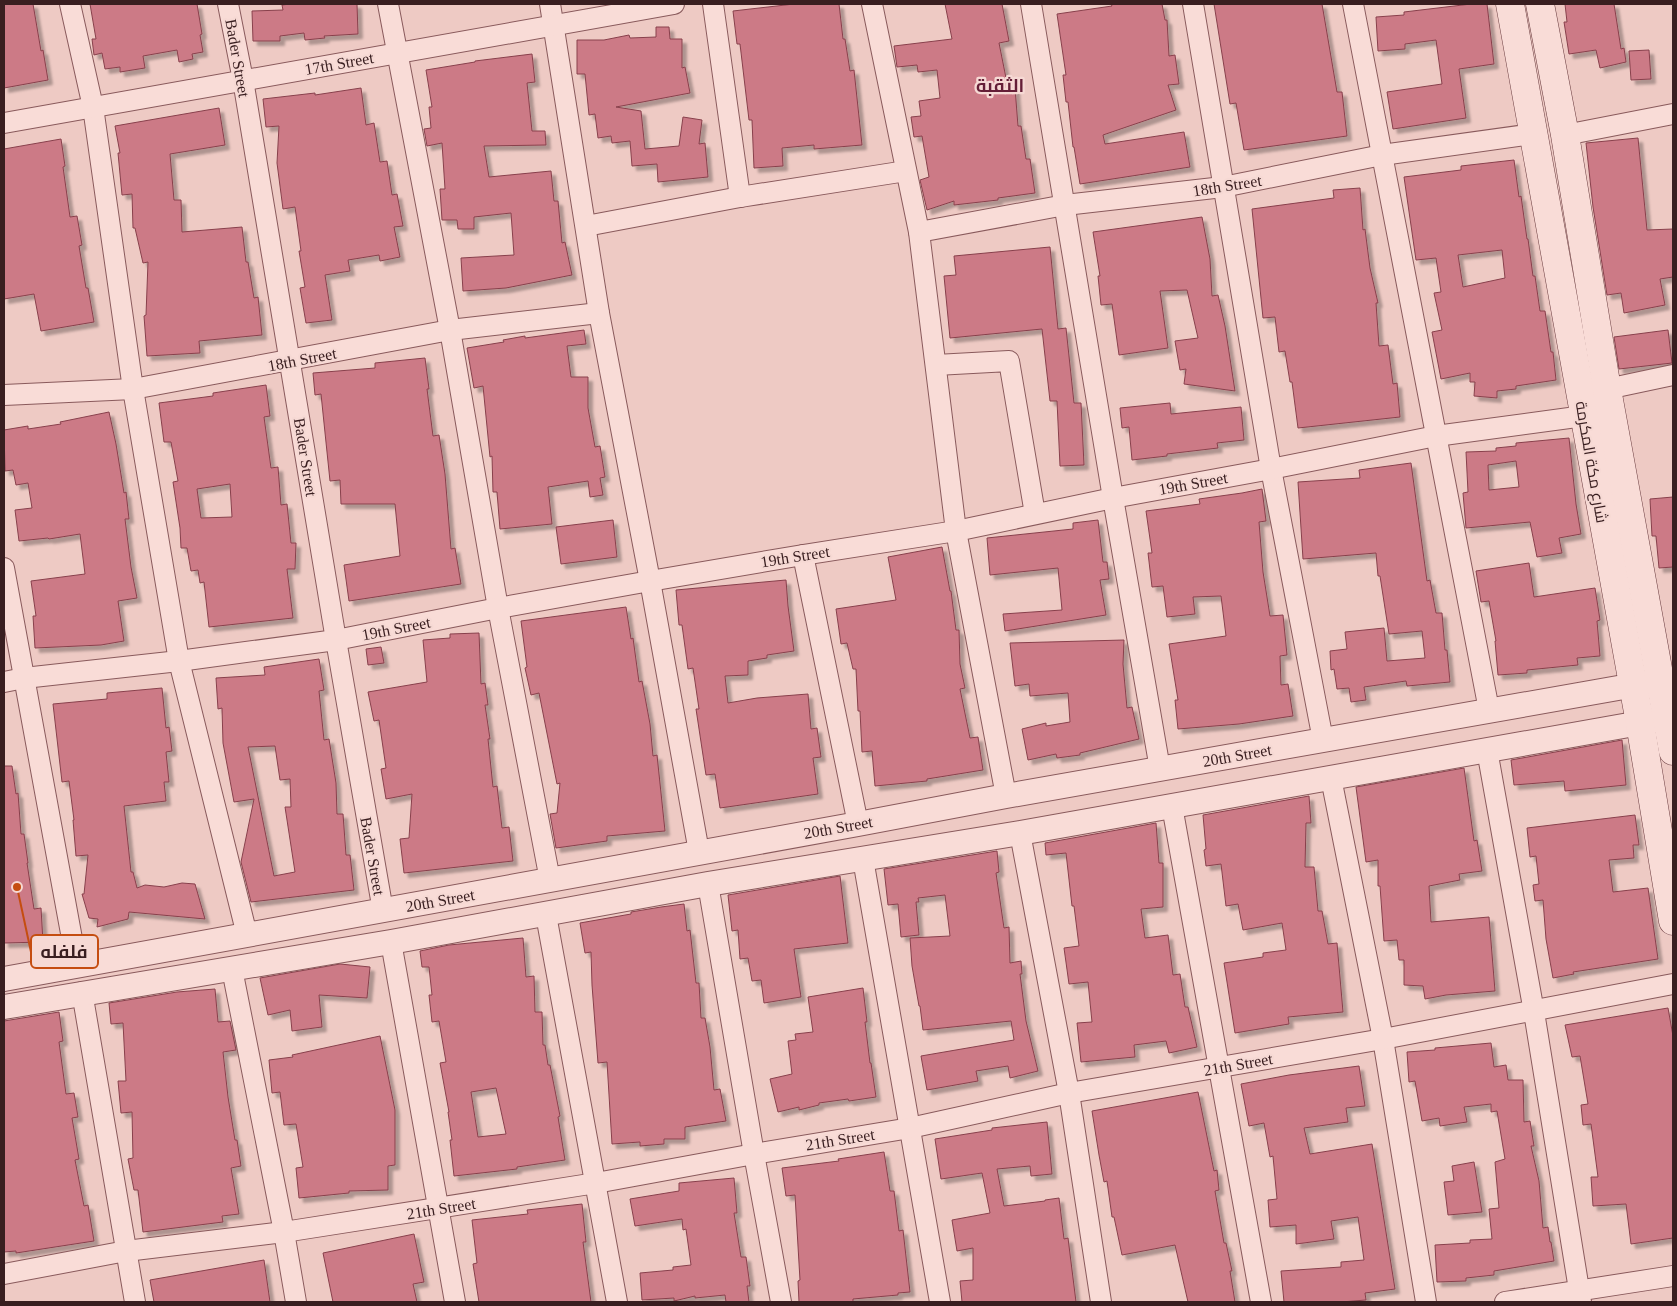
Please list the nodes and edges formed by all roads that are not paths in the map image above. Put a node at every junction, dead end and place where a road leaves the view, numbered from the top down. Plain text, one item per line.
1 (70, 4) edge
2 (228, 4) edge
3 (388, 4) edge
4 (550, 4) edge
5 (674, 4) edge
6 (713, 4) edge
7 (872, 4) edge
8 (1031, 4) edge
9 (1193, 4) edge
10 (1353, 4) edge
11 (1510, 4) edge
12 (1540, 4) edge
13 (554, 26) junction
14 (397, 53) junction
15 (242, 80) junction
16 (93, 107) junction
17 (1673, 114) edge
18 (4, 122) edge
19 (1533, 134) junction
20 (1565, 135) junction
21 (1382, 155) junction
22 (906, 171) junction
23 (1223, 187) junction
24 (740, 197) junction
25 (1065, 205) junction
26 (586, 226) junction
27 (920, 232) junction
28 (599, 313) junction
29 (450, 330) junction
30 (290, 361) junction
31 (936, 365) junction
32 (1673, 376) edge
33 (134, 389) junction
34 (1607, 389) junction
35 (4, 395) edge
36 (1584, 416) junction
37 (1436, 436) junction
38 (1271, 469) junction
39 (1113, 498) junction
40 (1035, 514) junction
41 (956, 531) junction
42 (803, 555) junction
43 (4, 568) edge
44 (650, 581) junction
45 (498, 608) junction
46 (336, 640) junction
47 (179, 661) junction
48 (24, 678) junction
49 (1667, 679) edge
50 (4, 682) edge
51 (1633, 685) junction
52 (1489, 710) junction
53 (1670, 718) edge
54 (1640, 723) junction
55 (1323, 740) junction
56 (1488, 750) junction
57 (1673, 752) edge
58 (1160, 770) junction
59 (1331, 778) junction
60 (1006, 796) junction
61 (1172, 806) junction
62 (858, 824) junction
63 (1020, 833) junction
64 (699, 852) junction
65 (863, 859) junction
66 (550, 880) junction
67 (708, 884) junction
68 (383, 910) junction
69 (546, 914) junction
70 (1673, 921) edge
71 (247, 935) junction
72 (391, 942) junction
73 (77, 966) junction
74 (232, 969) junction
75 (4, 979) edge
76 (1673, 984) edge
77 (82, 992) junction
78 (4, 1007) edge
79 (1534, 1012) junction
80 (1383, 1039) junction
81 (1220, 1067) junction
82 (1070, 1092) junction
83 (910, 1128) junction
84 (754, 1154) junction
85 (596, 1183) junction
86 (439, 1208) junction
87 (284, 1232) junction
88 (126, 1252) junction
89 (4, 1274) edge
90 (1673, 1276) edge
91 (1580, 1296) edge
92 (135, 1302) edge
93 (296, 1302) edge
94 (455, 1302) edge
95 (617, 1302) edge
96 (781, 1302) edge
97 (940, 1302) edge
98 (1101, 1302) edge
99 (1261, 1302) edge
100 (1426, 1302) edge
101 (1504, 1302) edge

1 - 16 street
2 - 15 street, Bader Street
3 - 14 street
4 - 13 street
5 - 13 street, 17th Street
6 - 24 street
7 - 22 street
8 - 25 street
9 - 23 street
10 - 21 street
11 - 19 main road, شارع مكة المكرمة
12 - 20 main road, شارع مكة المكرمة
13 - 14 street, 17th Street
13 - 26 street
14 - 15 street, 17th Street
14 - 29 street
15 - 16 street, 17th Street
15 - 30 street, Bader Street
16 - 18 street, 17th Street
16 - 33 street
17 - 20 street
19 - 21 street, 18th Street
19 - 36 main road, شارع مكة المكرمة
20 - 34 main road, شارع مكة المكرمة
21 - 23 street, 18th Street
21 - 37 street
22 - 24 street
22 - 27 street
23 - 25 street, 18th Street
23 - 38 street
24 - 26 street
25 - 27 street, 18th Street
25 - 39 street
26 - 28 street
27 - 31 street
28 - 29 street, 18th Street
28 - 44 street
29 - 30 street, 18th Street
29 - 45 street
30 - 33 street, 18th Street
30 - 46 street, Bader Street
31 - 40 street
31 - 41 street
32 - 34 street
33 - 35 street, 18th Street
33 - 47 street
34 - 49 main road, شارع مكة المكرمة
36 - 37 street, 19th Street
36 - 51 main road, شارع مكة المكرمة
37 - 38 street, 19th Street
37 - 52 street
38 - 39 street, 19th Street
38 - 55 street
39 - 40 street, 19th Street
39 - 58 street
40 - 41 street, 19th Street
41 - 42 street, 19th Street
41 - 60 street
42 - 44 street, 19th Street
42 - 62 street
43 - 48 street
44 - 45 street, 19th Street
44 - 64 street
45 - 46 street, 19th Street
45 - 66 street
46 - 47 street, 19th Street
46 - 68 street, Bader Street
47 - 48 street, 19th Street
47 - 71 street
48 - 50 street, 19th Street
48 - 73 street
49 - 51 street, 20th Street
49 - 53 main road, شارع مكة المكرمة
51 - 52 street, 20th Street
51 - 54 main road, شارع مكة المكرمة
52 - 55 street, 20th Street
53 - 54 street, 20th Street
53 - 57 main road, شارع مكة المكرمة
54 - 56 street, 20th Street
54 - 70 main road, شارع مكة المكرمة
55 - 58 street, 20th Street
56 - 59 street, 20th Street
56 - 79 street
58 - 60 street, 20th Street
59 - 61 street, 20th Street
59 - 80 street
60 - 62 street, 20th Street
61 - 63 street, 20th Street
61 - 81 street
62 - 64 street, 20th Street
63 - 65 street, 20th Street
63 - 82 street
64 - 66 street, 20th Street
65 - 67 street, 20th Street
65 - 83 street
66 - 68 street, 20th Street
67 - 69 street, 20th Street
67 - 84 street
68 - 71 street, 20th Street
69 - 72 street, 20th Street
69 - 85 street
71 - 73 street, 20th Street
72 - 74 street, 20th Street
72 - 86 street
73 - 75 street, 20th Street
74 - 77 street, 20th Street
74 - 87 street
76 - 79 street, 21th Street
77 - 78 street, 20th Street
77 - 88 street
79 - 80 street, 21th Street
79 - 91 street
80 - 81 street, 21th Street
80 - 100 street
81 - 82 street, 21th Street
81 - 99 street
82 - 83 street, 21th Street
82 - 98 street
83 - 84 street, 21th Street
83 - 97 street
84 - 85 street, 21th Street
84 - 96 street
85 - 86 street, 21th Street
85 - 95 street
86 - 87 street, 21th Street
86 - 94 street
87 - 88 street, 21th Street
87 - 93 street
88 - 89 street, 21th Street
88 - 92 street
90 - 91 street
91 - 101 street

